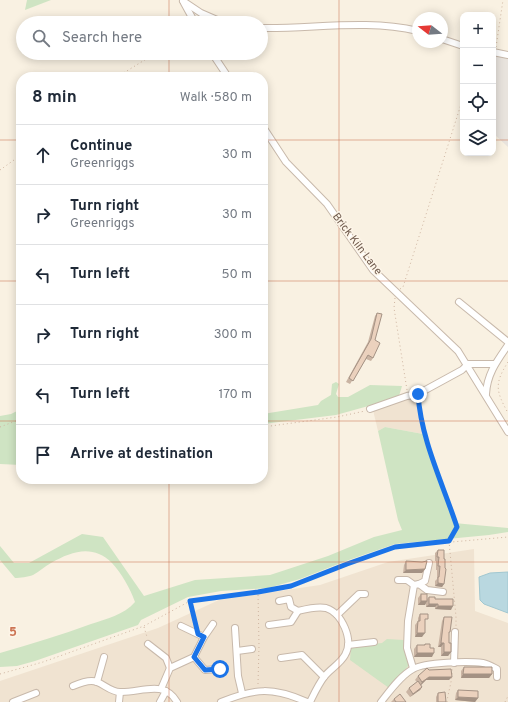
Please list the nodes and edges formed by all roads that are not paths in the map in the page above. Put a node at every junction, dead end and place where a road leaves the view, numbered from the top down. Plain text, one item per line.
1 (182, 0) edge
2 (191, 16) edge
3 (208, 16) edge
4 (268, 28) edge
5 (412, 30) edge
6 (448, 41) edge
7 (460, 45) edge
8 (496, 52) edge
9 (508, 55) edge
10 (217, 60) edge
11 (225, 72) edge
12 (268, 135) edge
13 (459, 302) dead end
14 (508, 342) edge
15 (508, 345) edge
16 (494, 364) junction
17 (466, 366) junction
18 (486, 394) junction
19 (370, 410) road end
20 (508, 432) edge
21 (429, 563) dead end
22 (398, 580) dead end
23 (417, 585) junction
24 (444, 592) dead end
25 (365, 594) dead end
26 (279, 601) dead end
27 (298, 611) junction
28 (337, 615) junction
29 (213, 624) dead end
30 (269, 625) dead end
31 (181, 626) dead end
32 (235, 628) dead end
33 (455, 632) road end
34 (204, 637) junction
35 (374, 642) dead end
36 (148, 644) road end
37 (348, 645) junction
38 (252, 649) dead end
39 (237, 651) junction
40 (104, 656) dead end
41 (194, 657) junction
42 (281, 658) dead end
43 (452, 663) junction
44 (170, 668) junction
45 (413, 668) junction
46 (220, 669) dead end
47 (324, 677) junction
48 (497, 677) dead end
49 (97, 682) junction
50 (73, 686) dead end
51 (163, 690) junction
52 (120, 692) junction
53 (36, 694) dead end
54 (242, 694) junction
55 (13, 702) edge
56 (119, 702) edge
57 (160, 702) edge
58 (177, 702) edge
59 (221, 702) edge
60 (309, 702) edge
61 (381, 702) edge

1 - 2 street
1 - 3 street
4 - 5 street
6 - 7 street
8 - 9 street
10 - 11 street
12 - 17 street, Brick Kiln Lane
13 - 14 street
15 - 16 street
16 - 17 street
16 - 18 street
17 - 18 street, Brick Kiln Lane
17 - 19 street
18 - 20 street, Brick Kiln Lane
21 - 23 street
22 - 23 street
23 - 24 street
23 - 45 street
25 - 28 street
26 - 27 street
27 - 28 street
27 - 30 street
28 - 37 street
29 - 34 street
31 - 34 street
32 - 39 street
33 - 43 street
34 - 41 street
35 - 37 street
36 - 44 street
37 - 47 street
38 - 39 street
39 - 54 street
40 - 49 street
41 - 44 street
41 - 46 street
42 - 47 street
43 - 45 street
43 - 48 street
44 - 51 street
45 - 61 street
47 - 60 street
49 - 50 street
49 - 52 street
51 - 52 street
51 - 57 street
51 - 58 street
52 - 56 street
53 - 55 street
54 - 59 street
54 - 60 street

